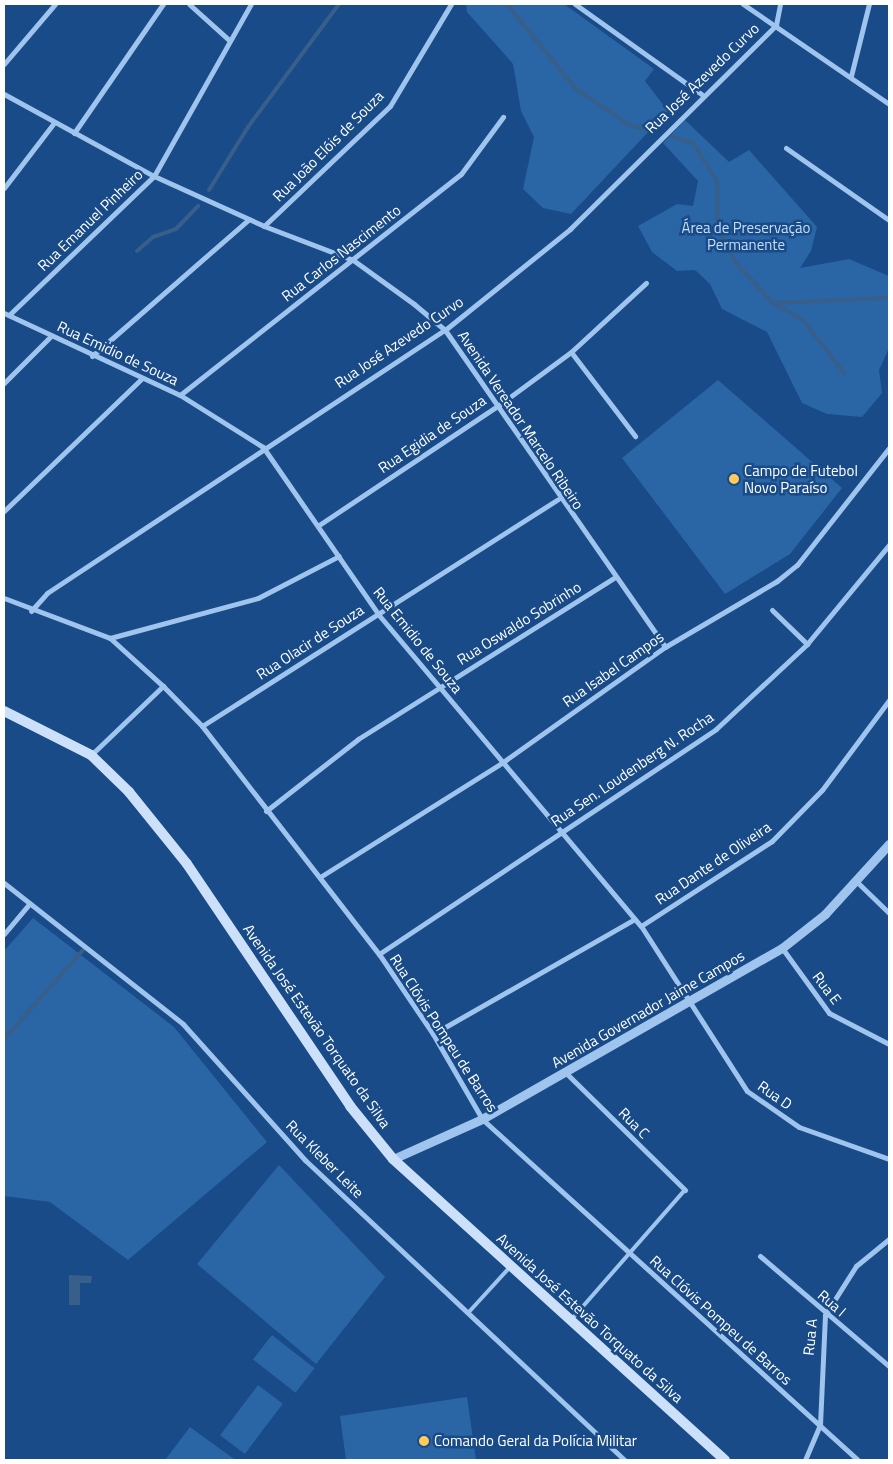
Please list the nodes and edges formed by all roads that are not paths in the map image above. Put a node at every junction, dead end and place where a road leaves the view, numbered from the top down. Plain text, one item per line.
1 (55, 4) edge
2 (163, 4) edge
3 (189, 4) edge
4 (251, 4) edge
5 (451, 4) edge
6 (575, 4) edge
7 (743, 4) edge
8 (780, 4) edge
9 (869, 4) edge
10 (776, 25) junction
11 (229, 40) junction
12 (4, 64) edge
13 (851, 76) junction
14 (4, 94) edge
15 (701, 94) junction
16 (889, 104) edge
17 (504, 117) dead end
18 (53, 124) junction
19 (74, 133) junction
20 (786, 148) dead end
21 (154, 176) junction
22 (4, 188) edge
23 (249, 219) junction
24 (889, 220) edge
25 (264, 226) junction
26 (353, 260) junction
27 (646, 283) dead end
28 (7, 314) edge
29 (445, 330) junction
30 (51, 336) junction
31 (571, 352) junction
32 (92, 356) junction
33 (141, 379) junction
34 (4, 383) edge
35 (180, 395) junction
36 (499, 405) junction
37 (635, 436) dead end
38 (264, 447) junction
39 (889, 448) edge
40 (558, 499) junction
41 (4, 511) edge
42 (319, 525) junction
43 (889, 546) edge
44 (339, 556) junction
45 (614, 578) junction
46 (4, 598) edge
47 (772, 610) dead end
48 (31, 611) junction
49 (378, 614) junction
50 (110, 638) junction
51 (806, 644) junction
52 (665, 647) junction
53 (163, 686) junction
54 (438, 688) junction
55 (889, 700) edge
56 (4, 711) edge
57 (202, 726) junction
58 (91, 755) junction
59 (503, 762) junction
60 (266, 811) junction
61 (562, 832) junction
62 (889, 844) edge
63 (320, 877) junction
64 (855, 880) junction
65 (4, 882) edge
66 (30, 903) junction
67 (889, 913) edge
68 (635, 919) junction
69 (641, 926) junction
70 (4, 934) edge
71 (782, 948) junction
72 (379, 954) junction
73 (691, 999) junction
74 (434, 1034) junction
75 (889, 1044) edge
76 (566, 1073) junction
77 (482, 1119) junction
78 (393, 1159) junction
79 (889, 1160) edge
80 (685, 1190) joint
81 (888, 1243) edge
82 (630, 1256) junction
83 (760, 1256) dead end
84 (510, 1268) junction
85 (468, 1313) junction
86 (825, 1314) junction
87 (570, 1321) junction
88 (889, 1366) edge
89 (820, 1425) junction
90 (625, 1460) edge
91 (725, 1460) edge
92 (805, 1460) edge
93 (858, 1460) edge

1 - 12 street
2 - 19 street
3 - 11 street
4 - 11 street, Rua Emanuel Pinheiro
5 - 25 street, Rua João Elóis de Souza
6 - 15 street
7 - 10 street
8 - 10 street, Rua José Azevedo Curvo
9 - 13 street
10 - 13 street
10 - 15 street, Rua José Azevedo Curvo
11 - 21 street, Rua Emanuel Pinheiro
13 - 16 street
14 - 18 street, Avenida Vereador Marcelo Ribeiro
15 - 29 street, Rua José Azevedo Curvo
17 - 26 street, Rua Carlos Nascimento
18 - 19 street, Avenida Vereador Marcelo Ribeiro
18 - 22 street
19 - 21 street, Avenida Vereador Marcelo Ribeiro
20 - 24 street
21 - 23 street, Avenida Vereador Marcelo Ribeiro
21 - 28 street, Rua Emanuel Pinheiro
23 - 25 street, Avenida Vereador Marcelo Ribeiro
23 - 32 street
25 - 26 street, Avenida Vereador Marcelo Ribeiro
26 - 29 street, Avenida Vereador Marcelo Ribeiro
26 - 35 street, Rua Carlos Nascimento
27 - 31 street, Rua Egidia de Souza
28 - 30 street, Rua Emidio de Souza
29 - 36 street, Avenida Vereador Marcelo Ribeiro
29 - 38 street, Rua José Azevedo Curvo
30 - 32 street, Rua Emidio de Souza
30 - 34 street
31 - 36 street, Rua Egidia de Souza
31 - 37 street
32 - 33 street, Rua Emidio de Souza
33 - 35 street, Rua Emidio de Souza
33 - 41 street
35 - 38 street, Rua Emidio de Souza
36 - 40 street, Avenida Vereador Marcelo Ribeiro
36 - 42 street, Rua Egidia de Souza
38 - 42 street, Rua Emidio de Souza
38 - 48 street, Rua José Azevedo Curvo
39 - 52 street, Rua Isabel Campos
40 - 45 street, Avenida Vereador Marcelo Ribeiro
40 - 49 street, Rua Olacir de Souza
42 - 44 street, Rua Emidio de Souza
43 - 51 street, Rua Sen. Loudenberg N. Rocha
44 - 49 street, Rua Emidio de Souza
44 - 50 street
45 - 52 street, Avenida Vereador Marcelo Ribeiro
45 - 54 street, Rua Oswaldo Sobrinho
46 - 48 street, Rua Clóvis Pompeu de Barros
47 - 51 street
48 - 50 street, Rua Clóvis Pompeu de Barros
49 - 54 street, Rua Emidio de Souza
49 - 57 street, Rua Olacir de Souza
50 - 53 street, Rua Clóvis Pompeu de Barros
51 - 61 street, Rua Sen. Loudenberg N. Rocha
52 - 59 street, Rua Isabel Campos
53 - 57 street, Rua Clóvis Pompeu de Barros
53 - 58 street
54 - 59 street, Rua Emidio de Souza
54 - 60 street, Rua Oswaldo Sobrinho
55 - 69 street, Rua Dante de Oliveira
56 - 58 main road, Avenida José Estevão Torquato da Silva
57 - 60 street, Rua Clóvis Pompeu de Barros
58 - 78 main road, Avenida José Estevão Torquato da Silva
59 - 61 street, Rua Emidio de Souza
59 - 63 street, Rua Isabel Campos
60 - 63 street, Rua Clóvis Pompeu de Barros
61 - 68 street, Rua Emidio de Souza
61 - 72 street, Rua Sen. Loudenberg N. Rocha
62 - 64 street, Avenida Governador Jaime Campos
63 - 72 street, Rua Clóvis Pompeu de Barros
64 - 67 street
64 - 71 street, Avenida Governador Jaime Campos
65 - 66 street, Rua Kleber Leite
66 - 70 street
66 - 85 street, Rua Kleber Leite
68 - 69 street, Rua Emidio de Souza
68 - 74 street
69 - 73 street, Rua Emidio de Souza
71 - 73 street, Avenida Governador Jaime Campos
71 - 75 street, Rua E
72 - 74 street, Rua Clóvis Pompeu de Barros
73 - 76 street, Avenida Governador Jaime Campos
73 - 79 street, Rua D
74 - 77 street, Rua Clóvis Pompeu de Barros
76 - 77 street, Avenida Governador Jaime Campos
76 - 80 street, Rua C
77 - 78 street, Avenida Governador Jaime Campos
77 - 82 street, Rua Clóvis Pompeu de Barros
78 - 84 main road, Avenida José Estevão Torquato da Silva
80 - 82 lane
81 - 86 street, Rua A
82 - 87 lane
82 - 89 street, Rua Clóvis Pompeu de Barros
83 - 86 street, Rua I
84 - 85 lane
84 - 87 main road, Avenida José Estevão Torquato da Silva
85 - 90 street, Rua Kleber Leite
86 - 88 street, Rua I
86 - 89 street, Rua A
87 - 91 main road, Avenida José Estevão Torquato da Silva
89 - 92 street, Rua A
89 - 93 street, Rua Clóvis Pompeu de Barros

